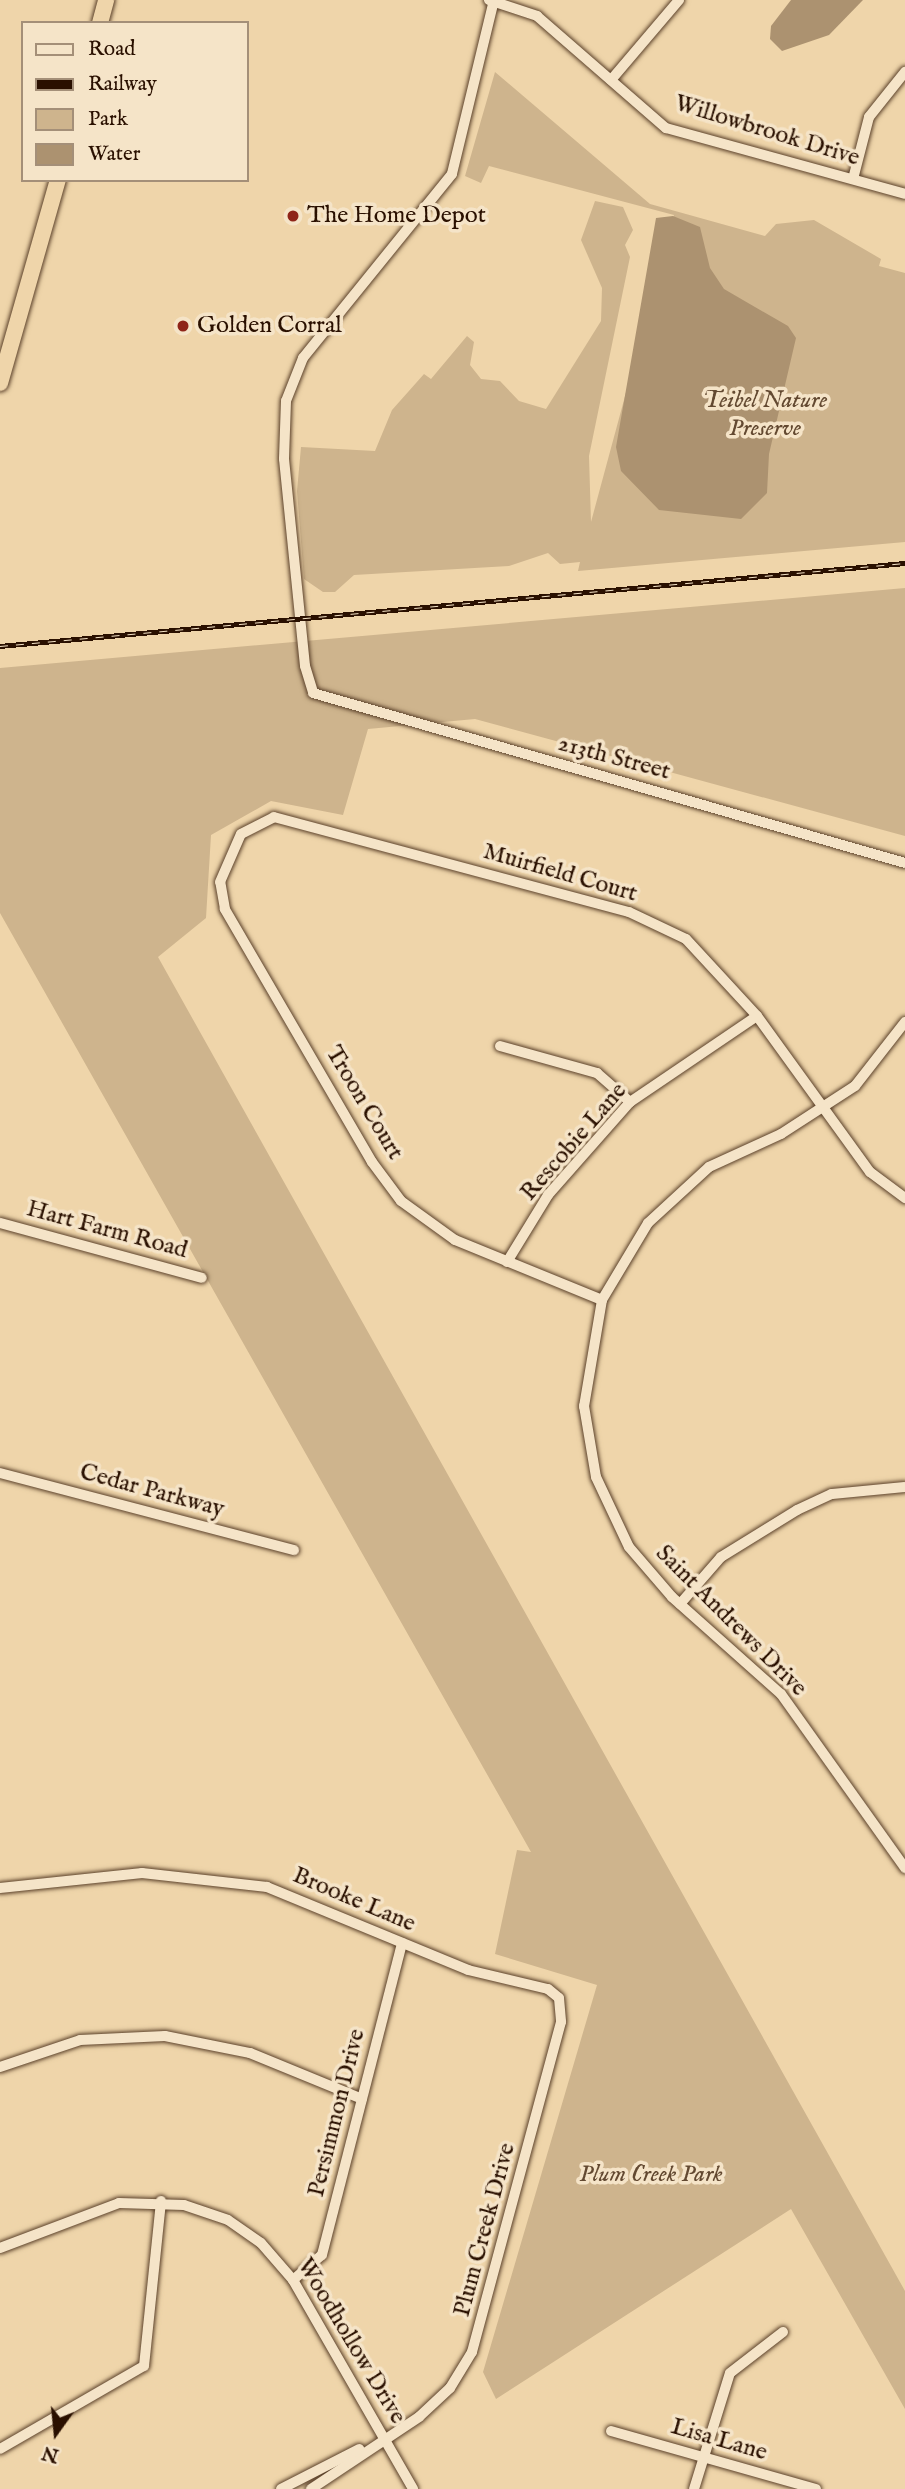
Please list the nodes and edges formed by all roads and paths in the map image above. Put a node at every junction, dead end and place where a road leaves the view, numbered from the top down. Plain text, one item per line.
1 (106, 0) edge
2 (492, 0) edge
3 (679, 0) edge
4 (101, 21) edge
5 (905, 72) edge
6 (611, 80) junction
7 (853, 179) junction
8 (57, 182) edge
9 (905, 194) edge
10 (0, 383) edge
11 (250, 830) joint
12 (905, 863) edge
13 (757, 1016) junction
14 (905, 1022) edge
15 (500, 1046) dead end
16 (630, 1102) junction
17 (824, 1110) junction
18 (905, 1198) edge
19 (0, 1223) edge
20 (506, 1262) junction
21 (202, 1278) dead end
22 (601, 1300) junction
23 (0, 1473) edge
24 (905, 1487) edge
25 (294, 1550) dead end
26 (680, 1604) junction
27 (905, 1868) edge
28 (0, 1888) edge
29 (402, 1943) junction
30 (559, 1998) joint
31 (0, 2067) edge
32 (362, 2099) junction
33 (161, 2201) junction
34 (0, 2248) edge
35 (293, 2280) junction
36 (783, 2332) dead end
37 (611, 2431) dead end
38 (384, 2438) junction
39 (0, 2449) edge
40 (702, 2457) junction
41 (281, 2489) edge
42 (311, 2489) edge
43 (413, 2489) edge
44 (694, 2489) edge
45 (816, 2489) edge

1 - 4 highway
2 - 6 street, Willowbrook Drive
2 - 12 street, 213th Street
3 - 6 street
5 - 7 street
6 - 7 street, Willowbrook Drive
7 - 9 street, Willowbrook Drive
8 - 10 highway
11 - 13 street, Muirfield Court
11 - 20 street, Troon Court
13 - 16 street, Rescobie Lane
13 - 17 street, Muirfield Court
14 - 17 street, Saint Andrews Drive
15 - 16 street
16 - 20 street, Rescobie Lane
17 - 18 street, Muirfield Court
17 - 22 street, Saint Andrews Drive
19 - 21 street, Hart Farm Road
20 - 22 street, Troon Court
22 - 26 street, Saint Andrews Drive
23 - 25 street, Cedar Parkway
24 - 26 street
26 - 27 street, Saint Andrews Drive
28 - 29 street, Brooke Lane
29 - 30 street, Brooke Lane
29 - 32 street, Persimmon Drive
30 - 38 street, Plum Creek Drive
31 - 32 street
32 - 35 street, Persimmon Drive
33 - 34 street, Woodhollow Drive
33 - 35 street, Woodhollow Drive
33 - 39 street
35 - 38 street, Woodhollow Drive
36 - 40 street
37 - 40 street, Lisa Lane
38 - 41 street, Plum Creek Drive
38 - 42 street, Plum Creek Drive
38 - 43 street, Woodhollow Drive
40 - 44 street
40 - 45 street, Lisa Lane

